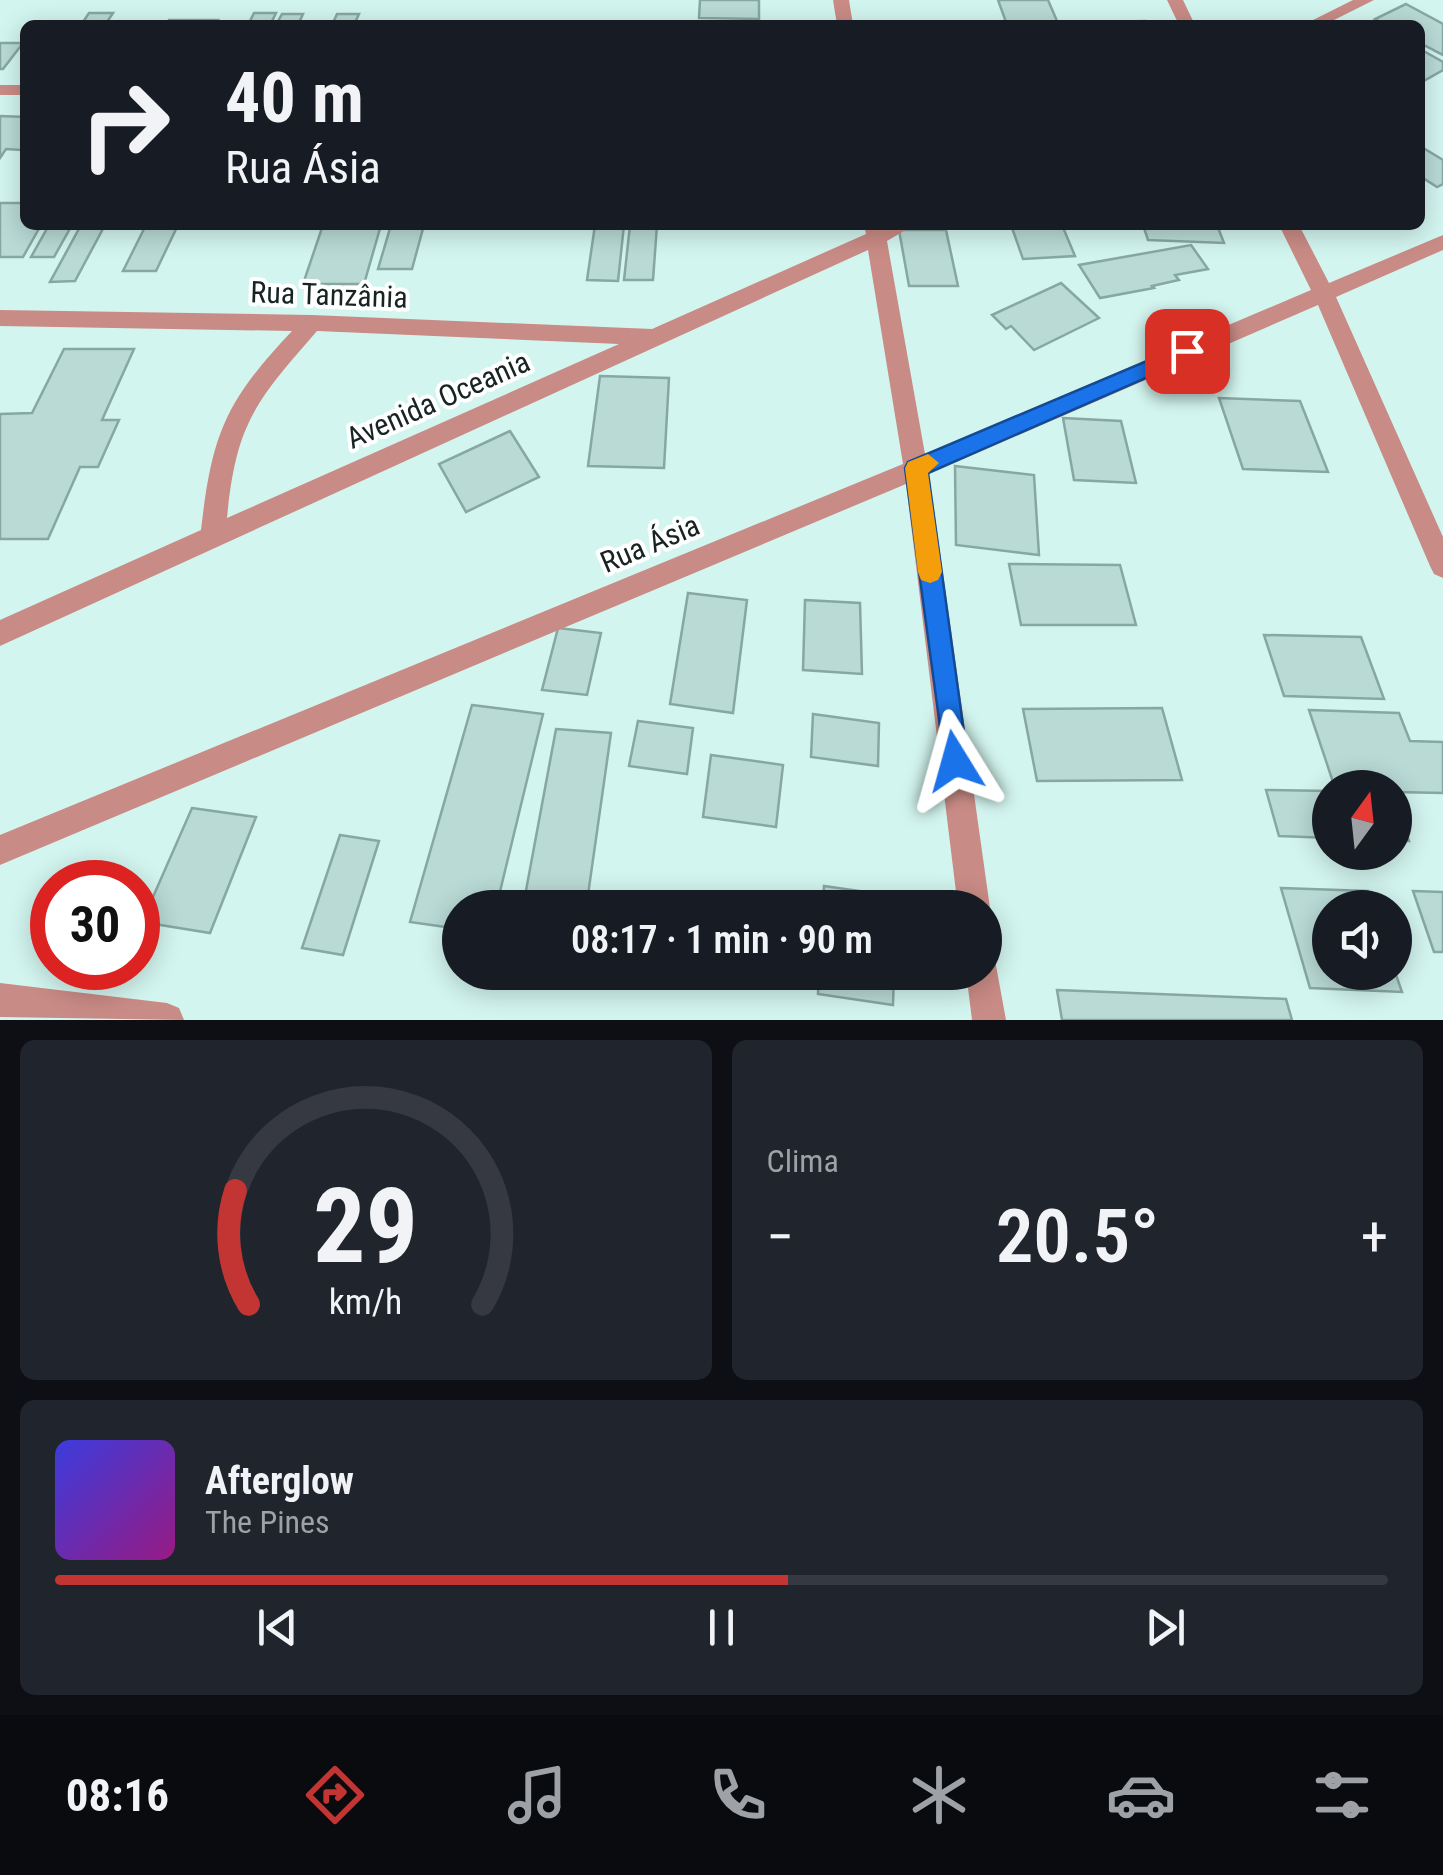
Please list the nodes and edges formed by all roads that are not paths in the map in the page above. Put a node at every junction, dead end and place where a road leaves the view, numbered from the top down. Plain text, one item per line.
1 (1366, 0) edge
2 (1322, 20) edge
3 (1291, 230) edge
4 (875, 232) edge
5 (1443, 242) edge
6 (1323, 292) junction
7 (0, 318) edge
8 (312, 323) junction
9 (655, 338) junction
10 (916, 468) junction
11 (213, 537) junction
12 (1443, 566) edge
13 (0, 633) edge
14 (0, 850) edge
15 (972, 890) edge
16 (986, 990) edge
17 (0, 1000) edge
18 (167, 1020) edge
19 (990, 1020) edge

1 - 2 street
3 - 6 street
4 - 9 street, Avenida Oceania
4 - 10 street
5 - 6 street, Rua Ásia
6 - 10 street, Rua Ásia
6 - 12 street
7 - 8 street, Rua Tanzânia
8 - 9 street, Rua Tanzânia
8 - 11 street
9 - 11 street, Avenida Oceania
10 - 14 street, Rua Ásia
10 - 15 street
11 - 13 street, Avenida Oceania
16 - 19 street
17 - 18 street

